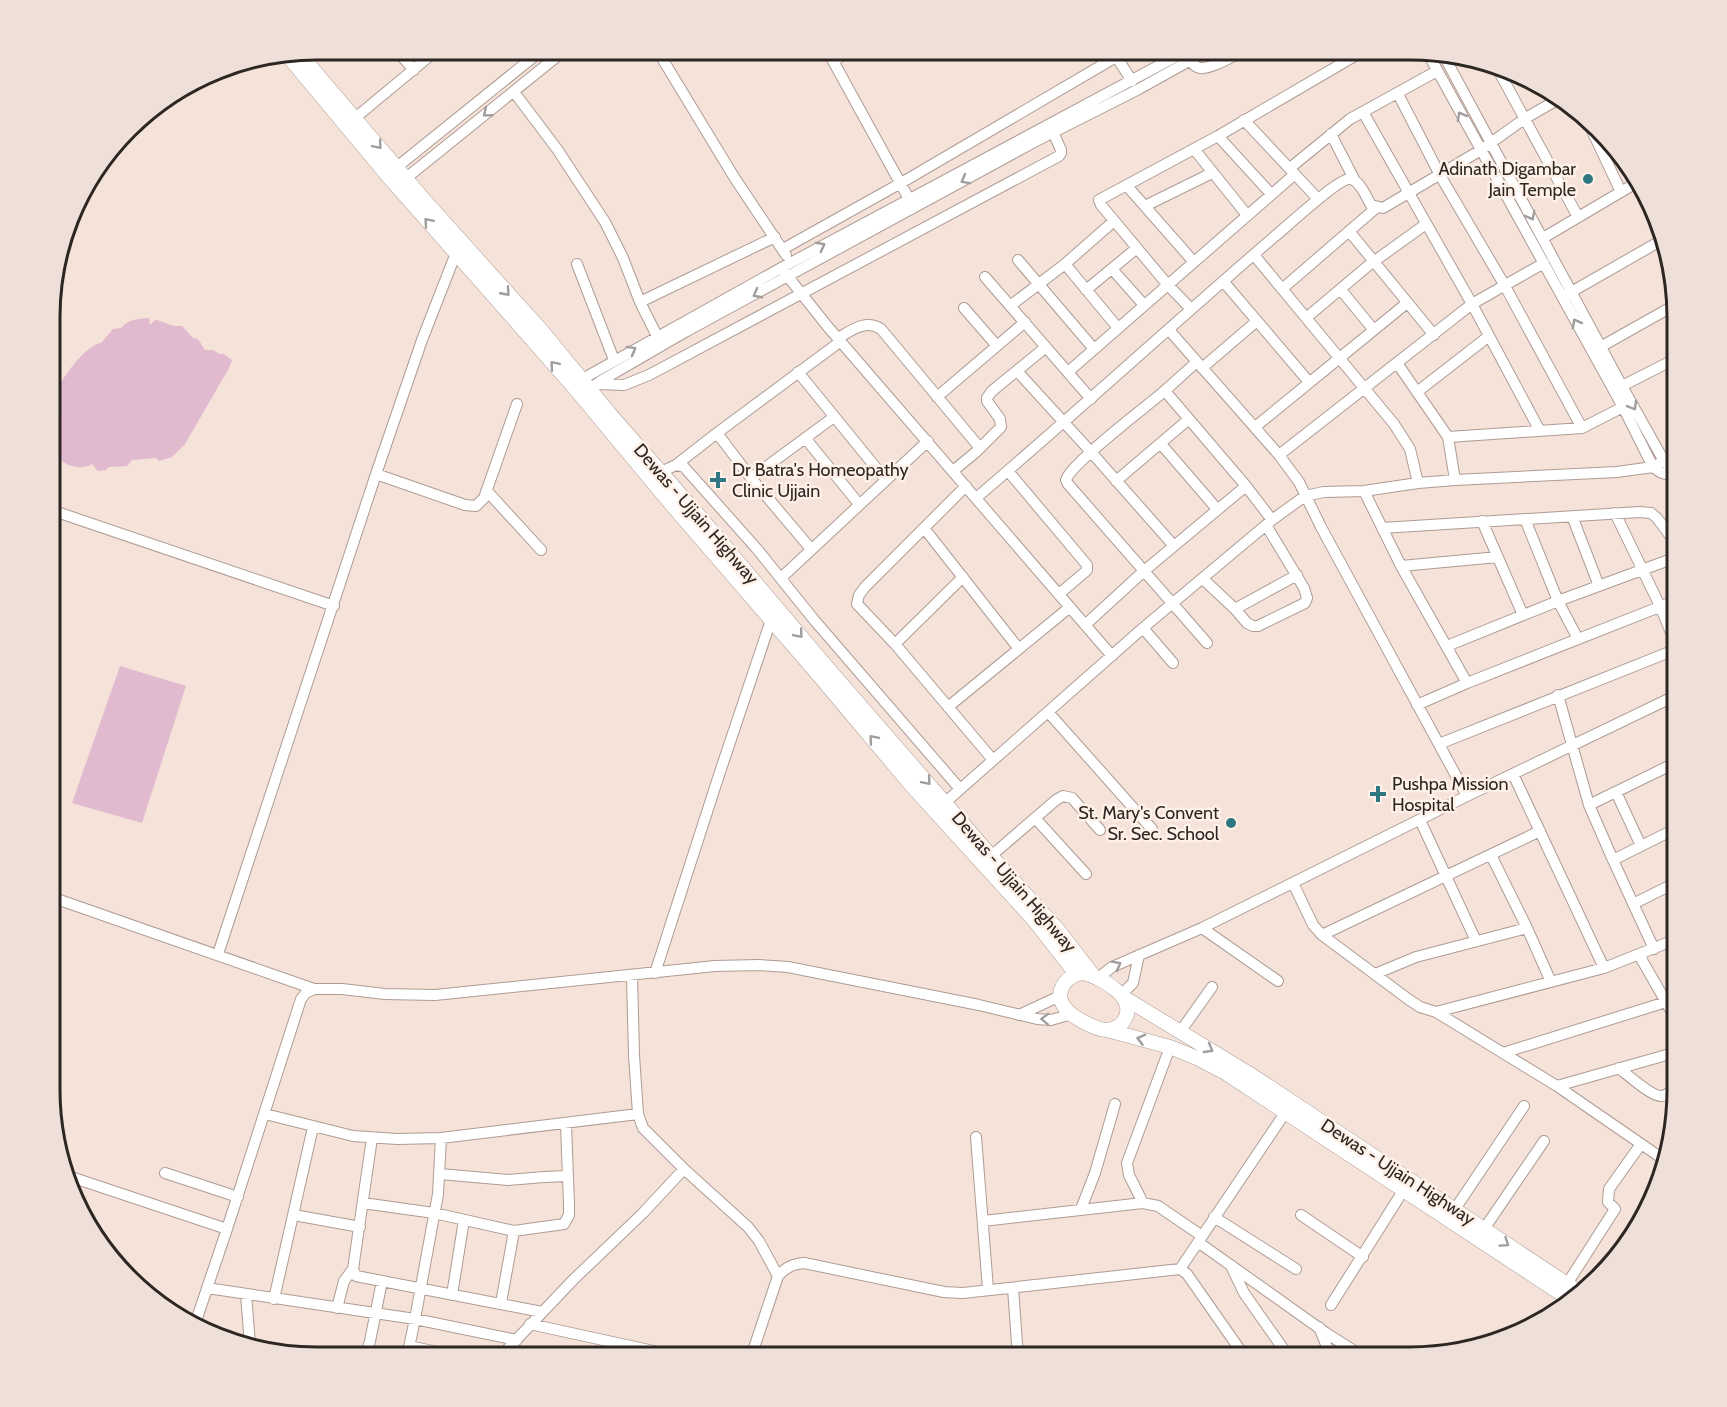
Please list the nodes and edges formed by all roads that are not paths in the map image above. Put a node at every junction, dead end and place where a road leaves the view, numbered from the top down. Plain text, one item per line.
1 (405, 60) edge
2 (426, 60) edge
3 (530, 60) edge
4 (553, 60) edge
5 (663, 60) edge
6 (836, 60) edge
7 (1102, 60) edge
8 (1118, 60) edge
9 (1178, 60) edge
10 (1189, 60) edge
11 (1224, 60) edge
12 (1348, 60) edge
13 (293, 61) edge
14 (306, 61) edge
15 (1432, 61) edge
16 (834, 62) joint
17 (1448, 63) edge
18 (414, 70) junction
19 (1162, 70) junction
20 (1437, 71) junction
21 (1502, 78) edge
22 (1132, 81) junction
23 (514, 92) junction
24 (1398, 94) junction
25 (1552, 103) edge
26 (1363, 112) junction
27 (356, 118) junction
28 (1524, 119) junction
29 (1244, 120) junction
30 (1053, 132) junction
31 (1331, 134) junction
32 (1218, 136) junction
33 (1034, 137) junction
34 (1597, 141) edge
35 (1491, 142) junction
36 (1194, 149) junction
37 (1481, 150) junction
38 (1292, 171) junction
39 (1212, 173) junction
40 (1439, 174) junction
41 (397, 176) junction
42 (1356, 180) junction
43 (900, 183) junction
44 (1127, 186) junction
45 (1631, 186) edge
46 (1621, 192) junction
47 (1408, 193) junction
48 (1271, 194) junction
49 (909, 199) junction
50 (1318, 199) junction
51 (1145, 206) junction
52 (1376, 207) junction
53 (1247, 215) junction
54 (1578, 217) junction
55 (1114, 221) junction
56 (1426, 224) junction
57 (1349, 231) junction
58 (775, 237) junction
59 (1543, 238) junction
60 (1656, 244) edge
61 (1137, 248) junction
62 (783, 249) junction
63 (456, 253) junction
64 (1254, 255) junction
65 (1018, 260) dead end
66 (1193, 261) junction
67 (792, 262) junction
68 (1373, 262) junction
69 (1544, 263) junction
70 (577, 264) dead end
71 (1065, 264) junction
72 (1113, 269) junction
73 (784, 273) junction
74 (985, 277) dead end
75 (1223, 280) junction
76 (1038, 283) junction
77 (1167, 284) junction
78 (1505, 286) junction
79 (1282, 289) junction
80 (1086, 290) junction
81 (1341, 290) junction
82 (802, 294) junction
83 (1567, 294) junction
84 (640, 302) junction
85 (1407, 303) junction
86 (1472, 304) junction
87 (1144, 305) junction
88 (1010, 306) junction
89 (964, 308) dead end
90 (1191, 309) junction
91 (1667, 310) edge
92 (1306, 318) junction
93 (1257, 321) junction
94 (1025, 322) junction
95 (1118, 328) junction
96 (1373, 329) junction
97 (1169, 330) junction
98 (1434, 335) junction
99 (657, 336) junction
100 (1489, 336) junction
101 (541, 340) junction
102 (840, 340) junction
103 (997, 346) junction
104 (1046, 347) junction
105 (1094, 349) junction
106 (1597, 350) junction
107 (1339, 357) junction
108 (614, 360) junction
109 (1397, 363) junction
110 (1199, 365) junction
111 (1667, 367) edge
112 (1017, 371) junction
113 (798, 372) junction
114 (1068, 372) junction
115 (1309, 382) junction
116 (1622, 386) junction
117 (584, 387) junction
118 (1365, 387) junction
119 (1165, 391) junction
120 (1417, 392) junction
121 (937, 397) junction
122 (1091, 399) junction
123 (517, 404) dead end
124 (1623, 407) junction
125 (834, 417) junction
126 (1189, 419) junction
127 (1063, 423) junction
128 (1255, 427) junction
129 (1582, 428) junction
130 (1540, 431) junction
131 (717, 433) junction
132 (1448, 437) junction
133 (805, 438) junction
134 (928, 441) junction
135 (1161, 444) junction
136 (980, 448) junction
137 (1091, 452) junction
138 (1279, 455) junction
139 (1664, 461) junction
140 (676, 465) junction
141 (1667, 465) edge
142 (1653, 467) junction
143 (953, 471) junction
144 (1008, 471) junction
145 (661, 472) junction
146 (376, 474) junction
147 (1667, 474) edge
148 (751, 477) junction
149 (886, 480) junction
150 (1455, 480) junction
151 (1116, 481) junction
152 (1418, 483) junction
153 (966, 486) junction
154 (1246, 486) junction
155 (487, 491) junction
156 (1364, 491) junction
157 (1305, 496) junction
158 (976, 498) junction
159 (860, 504) junction
160 (1217, 509) junction
161 (60, 513) edge
162 (1615, 513) junction
163 (1572, 516) junction
164 (1525, 519) junction
165 (1482, 521) junction
166 (1269, 523) junction
167 (924, 528) junction
168 (1382, 528) junction
169 (1667, 531) edge
170 (1174, 546) junction
171 (811, 549) junction
172 (541, 550) dead end
173 (1498, 557) junction
174 (1667, 561) edge
175 (1401, 566) junction
176 (1642, 570) junction
177 (1144, 571) junction
178 (1297, 575) junction
179 (781, 578) junction
180 (963, 578) junction
181 (1203, 579) junction
182 (1599, 586) junction
183 (1059, 594) junction
184 (1558, 601) junction
185 (1667, 604) edge
186 (1172, 605) junction
187 (334, 606) junction
188 (1660, 606) junction
189 (1070, 607) junction
190 (1235, 609) junction
191 (774, 613) junction
192 (1523, 615) junction
193 (1667, 623) edge
194 (1085, 625) junction
195 (1143, 628) junction
196 (1578, 639) junction
197 (1207, 643) dead end
198 (895, 644) junction
199 (1447, 646) junction
200 (1019, 649) junction
201 (1667, 652) edge
202 (1112, 656) junction
203 (1173, 663) dead end
204 (1467, 683) junction
205 (1558, 695) junction
206 (1667, 700) edge
207 (1417, 705) junction
208 (948, 707) junction
209 (1048, 712) junction
210 (1438, 744) junction
211 (1572, 746) junction
212 (993, 760) junction
213 (1667, 767) edge
214 (1513, 774) junction
215 (960, 789) junction
216 (1616, 792) junction
217 (1467, 796) junction
218 (1589, 805) junction
219 (940, 807) junction
220 (1035, 818) junction
221 (1420, 820) junction
222 (1100, 830) dead end
223 (1152, 830) dead end
224 (1540, 831) junction
225 (1667, 833) edge
226 (1641, 846) junction
227 (1491, 855) junction
228 (991, 856) junction
229 (1613, 860) junction
230 (1086, 874) dead end
231 (1445, 875) junction
232 (1293, 883) junction
233 (1667, 887) edge
234 (60, 900) edge
235 (1634, 904) junction
236 (1202, 928) junction
237 (1527, 928) junction
238 (1322, 934) junction
239 (1476, 941) junction
240 (1667, 943) edge
241 (1654, 949) junction
242 (218, 954) junction
243 (1139, 955) junction
244 (1639, 955) junction
245 (1604, 968) junction
246 (655, 973) junction
247 (1076, 974) junction
248 (1375, 974) junction
249 (632, 976) junction
250 (1096, 976) junction
251 (1278, 981) dead end
252 (1551, 982) junction
253 (1212, 987) dead end
254 (314, 989) junction
255 (1060, 996) junction
256 (1122, 996) junction
257 (1666, 1002) joint
258 (1436, 1012) junction
259 (1072, 1014) junction
260 (1019, 1015) junction
261 (1107, 1030) junction
262 (1180, 1032) junction
263 (1170, 1047) junction
264 (1503, 1053) junction
265 (1667, 1055) edge
266 (1619, 1068) junction
267 (1557, 1086) junction
268 (1667, 1094) edge
269 (1115, 1104) dead end
270 (1524, 1106) dead end
271 (1288, 1108) junction
272 (264, 1114) junction
273 (638, 1114) junction
274 (566, 1124) junction
275 (313, 1127) junction
276 (976, 1137) dead end
277 (372, 1138) junction
278 (441, 1138) junction
279 (1544, 1141) dead end
280 (1641, 1144) junction
281 (1658, 1156) edge
282 (684, 1169) junction
283 (165, 1173) dead end
284 (440, 1174) junction
285 (568, 1176) junction
286 (77, 1179) edge
287 (1403, 1191) junction
288 (238, 1197) junction
289 (363, 1203) junction
290 (1143, 1203) junction
291 (1081, 1209) junction
292 (1455, 1209) junction
293 (434, 1213) junction
294 (294, 1215) junction
295 (1301, 1215) dead end
296 (1214, 1217) junction
297 (464, 1220) junction
298 (983, 1221) junction
299 (360, 1227) junction
300 (227, 1229) junction
301 (1484, 1229) junction
302 (514, 1231) junction
303 (1200, 1239) junction
304 (1363, 1257) junction
305 (1230, 1266) junction
306 (353, 1269) junction
307 (1180, 1269) junction
308 (1296, 1269) dead end
309 (778, 1276) junction
310 (382, 1281) junction
311 (1567, 1284) junction
312 (207, 1288) junction
313 (1013, 1288) junction
314 (1573, 1288) edge
315 (421, 1289) junction
316 (988, 1289) junction
317 (246, 1294) junction
318 (452, 1295) junction
319 (1564, 1296) edge
320 (274, 1299) junction
321 (501, 1304) junction
322 (1331, 1305) dead end
323 (337, 1308) junction
324 (542, 1312) junction
325 (376, 1313) junction
326 (197, 1317) edge
327 (415, 1319) junction
328 (530, 1324) junction
329 (1319, 1328) junction
330 (249, 1338) edge
331 (517, 1340) junction
332 (368, 1347) edge
333 (409, 1347) edge
334 (510, 1347) edge
335 (635, 1347) edge
336 (754, 1347) edge
337 (1017, 1347) edge
338 (1238, 1347) edge
339 (1281, 1347) edge
340 (1327, 1347) edge
341 (1348, 1347) edge

1 - 18 street
2 - 18 street
3 - 41 street
4 - 23 street
5 - 58 street
6 - 16 street
7 - 43 street
8 - 22 street
9 - 19 street
10 - 11 street
12 - 29 street
13 - 41 main road, Dewas - Ujjain Highway
14 - 27 main road, Dewas - Ujjain Highway
15 - 20 street
16 - 43 street
17 - 35 street
18 - 27 street
19 - 22 street
19 - 30 street
20 - 24 street
37 -> 20 street
21 - 28 street
22 - 33 street
23 -> 41 street
23 - 84 street
24 - 26 street
24 - 40 street
25 - 28 street
26 - 31 street
26 - 47 street
27 -> 41 main road, Dewas - Ujjain Highway
28 - 35 street
28 - 54 street
29 - 32 street
29 - 38 street
30 - 33 street
30 - 82 street
31 - 38 street
31 - 42 street
32 - 36 street
32 - 48 street
33 - 49 street
33 -> 73 street
34 - 46 street
35 - 37 street
35 -> 59 street
36 - 39 street
36 - 44 street
37 - 40 street
37 - 69 street
38 - 48 street
38 - 50 street
39 - 51 street
39 - 53 street
40 - 47 street
40 - 78 street
63 -> 41 main road, Dewas - Ujjain Highway
41 -> 101 main road, Dewas - Ujjain Highway
42 - 50 street
42 - 52 street
43 - 49 street
43 - 62 street
44 - 51 street
44 - 55 street
45 - 46 street
46 - 54 street
47 - 52 street
47 - 56 street
48 - 53 street
67 -> 49 street
50 - 64 street
51 - 66 street
52 - 57 street
53 - 66 street
54 - 59 street
55 - 61 street
55 - 71 street
56 - 68 street
56 - 86 street
57 - 68 street
57 - 79 street
58 - 62 street
58 - 84 street
59 - 83 street
60 - 83 street
61 - 72 street
61 - 77 street
62 - 67 street
63 - 101 main road, Dewas - Ujjain Highway
63 - 146 street
64 - 75 street
64 - 79 street
65 - 76 street
66 - 77 street
67 - 73 street
68 - 81 street
68 - 85 street
69 - 78 street
69 - 83 street
70 - 108 street
71 - 76 street
71 - 80 street
72 - 80 street
72 - 87 street
73 - 82 street
73 - 99 street
73 -> 117 street
74 - 88 street
75 - 90 street
75 - 93 street
76 - 88 street
76 - 105 street
77 - 87 street
77 - 90 street
78 - 86 street
78 - 129 street
79 - 92 street
80 - 95 street
81 - 92 street
81 - 96 street
82 - 102 street
82 - 117 street
83 - 106 street
84 - 99 street
85 - 96 street
85 - 98 street
86 - 98 street
86 - 100 street
87 - 95 street
88 - 94 street
89 - 103 street
90 - 97 street
91 - 106 street
92 - 107 street
93 - 110 street
93 - 115 street
94 - 103 street
94 - 104 street
95 - 105 street
96 - 107 street
97 - 110 street
97 - 122 street
98 - 109 street
108 -> 99 street
100 - 120 street
100 - 130 street
101 - 117 main road, Dewas - Ujjain Highway
102 - 113 street
102 - 121 street
102 - 134 street
103 - 121 street
104 - 112 street
104 - 114 street
105 - 114 street
106 - 116 street
106 - 124 street
107 - 115 street
107 - 118 street
108 - 117 street
109 - 118 street
109 - 120 street
110 - 119 street
110 - 128 street
111 - 116 street
112 - 127 street
112 - 136 street
113 - 125 street
113 - 131 street
114 - 122 street
115 - 128 street
116 -> 139 street
117 - 145 main road, Dewas - Ujjain Highway
117 - 191 main road, Dewas - Ujjain Highway
118 - 138 street
118 - 152 street
119 - 126 street
119 - 137 street
120 - 132 street
121 - 136 street
122 - 127 street
123 - 155 street
124 - 129 street
124 - 142 street
125 - 133 street
125 - 149 street
126 - 135 street
126 - 154 street
127 - 137 street
127 - 144 street
128 - 138 street
129 - 130 street
130 - 132 street
131 - 140 street
131 - 148 street
132 - 150 street
133 - 148 street
133 - 159 street
134 - 143 street
134 - 149 street
135 - 151 street
135 - 160 street
136 - 143 street
137 - 151 street
137 - 177 street
138 - 157 street
139 - 141 street
139 - 142 street
140 - 145 street
140 - 179 street
142 - 147 street
142 - 150 street
143 - 153 street
144 - 158 street
144 - 183 street
145 - 191 main road, Dewas - Ujjain Highway
146 - 155 street
146 - 187 street
148 - 171 street
149 - 159 street
150 - 152 street
151 - 170 street
152 - 156 street
153 - 158 street
153 - 167 street
154 - 160 street
154 - 166 street
155 - 172 street
156 - 157 street
156 - 168 street
157 - 166 street
157 - 207 street
158 - 183 street
159 - 171 street
160 - 170 street
161 - 187 street
162 - 163 street
162 - 169 street
162 - 176 street
163 - 164 street
163 - 182 street
164 - 165 street
164 - 184 street
165 - 168 street
165 - 173 street
166 - 178 street
166 - 181 street
167 - 180 street
167 - 198 street
168 - 175 street
170 - 177 street
171 - 179 street
173 - 175 street
173 - 192 street
174 - 176 street
175 - 199 street
176 - 182 street
176 - 188 street
177 - 186 street
177 - 194 street
178 - 190 street
178 - 190 street
179 - 215 street
180 - 198 street
180 - 200 street
181 - 186 street
181 - 190 street
182 - 184 street
183 - 189 street
184 - 192 street
184 - 196 street
185 - 188 street
186 - 195 street
186 - 197 street
187 - 242 street
188 - 193 street
188 - 196 street
189 - 194 street
189 - 200 street
191 - 219 main road, Dewas - Ujjain Highway
191 - 246 street
192 - 199 street
194 - 202 street
195 - 202 street
195 - 203 street
196 - 204 street
198 - 208 street
199 - 204 street
200 - 208 street
201 - 205 street
202 - 209 street
204 - 207 street
205 - 210 street
205 - 211 street
206 - 211 street
207 - 210 street
208 - 212 street
209 - 212 street
209 - 223 street
210 - 217 street
211 - 214 street
211 - 218 street
212 - 215 street
213 - 216 street
214 - 217 street
214 - 224 street
215 - 219 street
216 - 218 street
216 - 226 street
217 - 221 street
218 - 229 street
219 - 228 main road, Dewas - Ujjain Highway
219 - 247 main road, Dewas - Ujjain Highway
220 - 222 street
220 - 228 street
220 - 230 street
221 - 231 street
221 - 232 street
224 - 227 street
224 - 245 street
225 - 226 street
226 - 229 street
227 - 231 street
227 - 237 street
228 - 250 main road, Dewas - Ujjain Highway
229 - 235 street
231 - 238 street
231 - 239 street
232 - 236 street
232 - 238 street
233 - 235 street
234 - 242 street
235 - 241 street
236 - 243 street
236 - 251 street
237 - 239 street
237 - 252 street
238 - 248 street
239 - 248 street
240 - 241 street
241 - 244 street
242 - 254 street
250 -> 243 street
243 - 256 street
244 - 245 street
244 - 257 street
245 - 252 street
246 - 249 street
246 - 260 street
247 - 250 main road, Dewas - Ujjain Highway
247 - 255 main road, Dewas - Ujjain Highway
248 - 258 street
249 - 254 street
249 - 273 street
250 - 256 main road, Dewas - Ujjain Highway
252 - 258 street
253 - 262 street
254 - 272 street
255 - 259 main road, Dewas - Ujjain Highway
255 - 260 street
256 - 261 main road
256 - 262 main road, Dewas - Ujjain Highway
257 - 264 street
258 - 264 street
259 -> 260 street
259 - 261 main road, Dewas - Ujjain Highway
263 -> 261 main road, Dewas - Ujjain Highway
262 -> 271 main road, Dewas - Ujjain Highway
263 - 271 main road, Dewas - Ujjain Highway
263 - 290 street
264 - 267 street
265 - 266 street
266 - 267 street
266 - 268 street
267 - 280 street
269 - 291 street
270 - 292 street
271 - 287 main road, Dewas - Ujjain Highway
271 - 292 main road, Dewas - Ujjain Highway
271 - 296 street
272 - 275 street
272 - 288 street
273 - 274 street
273 - 282 street
274 - 278 street
274 - 285 street
275 - 277 street
275 - 294 street
276 - 298 street
277 - 278 street
277 - 289 street
278 - 284 street
279 - 301 street
280 - 281 street
280 - 311 street
282 - 309 street
282 - 324 street
283 - 288 street
284 - 285 street
284 - 293 street
285 - 302 street
286 - 300 street
287 - 304 street
287 - 319 main road, Dewas - Ujjain Highway
288 - 300 street
289 - 293 street
289 - 299 street
290 - 291 street
290 - 303 street
291 - 298 street
292 - 301 main road, Dewas - Ujjain Highway
293 - 297 street
293 - 315 street
294 - 299 street
294 - 320 street
295 - 304 street
296 - 303 street
296 - 308 street
297 - 302 street
297 - 318 street
298 - 316 street
299 - 306 street
300 - 312 street
301 -> 311 main road, Dewas - Ujjain Highway
302 - 321 street
303 - 305 street
303 - 307 street
304 - 322 street
305 - 329 street
305 - 339 street
306 - 310 street
306 - 323 street
307 - 313 street
307 - 338 street
309 - 316 street
309 - 336 street
310 - 315 street
310 - 325 street
311 - 314 main road, Dewas - Ujjain Highway
312 - 317 street
312 - 326 street
313 - 316 street
313 - 337 street
315 - 318 street
315 - 327 street
317 - 320 street
317 - 330 street
318 - 321 street
320 - 323 street
321 - 324 street
323 - 325 street
324 - 328 street
325 - 327 street
325 - 332 street
327 - 331 street
327 - 333 street
328 - 331 street
328 - 335 street
329 - 340 street
329 - 341 street
331 - 334 street

